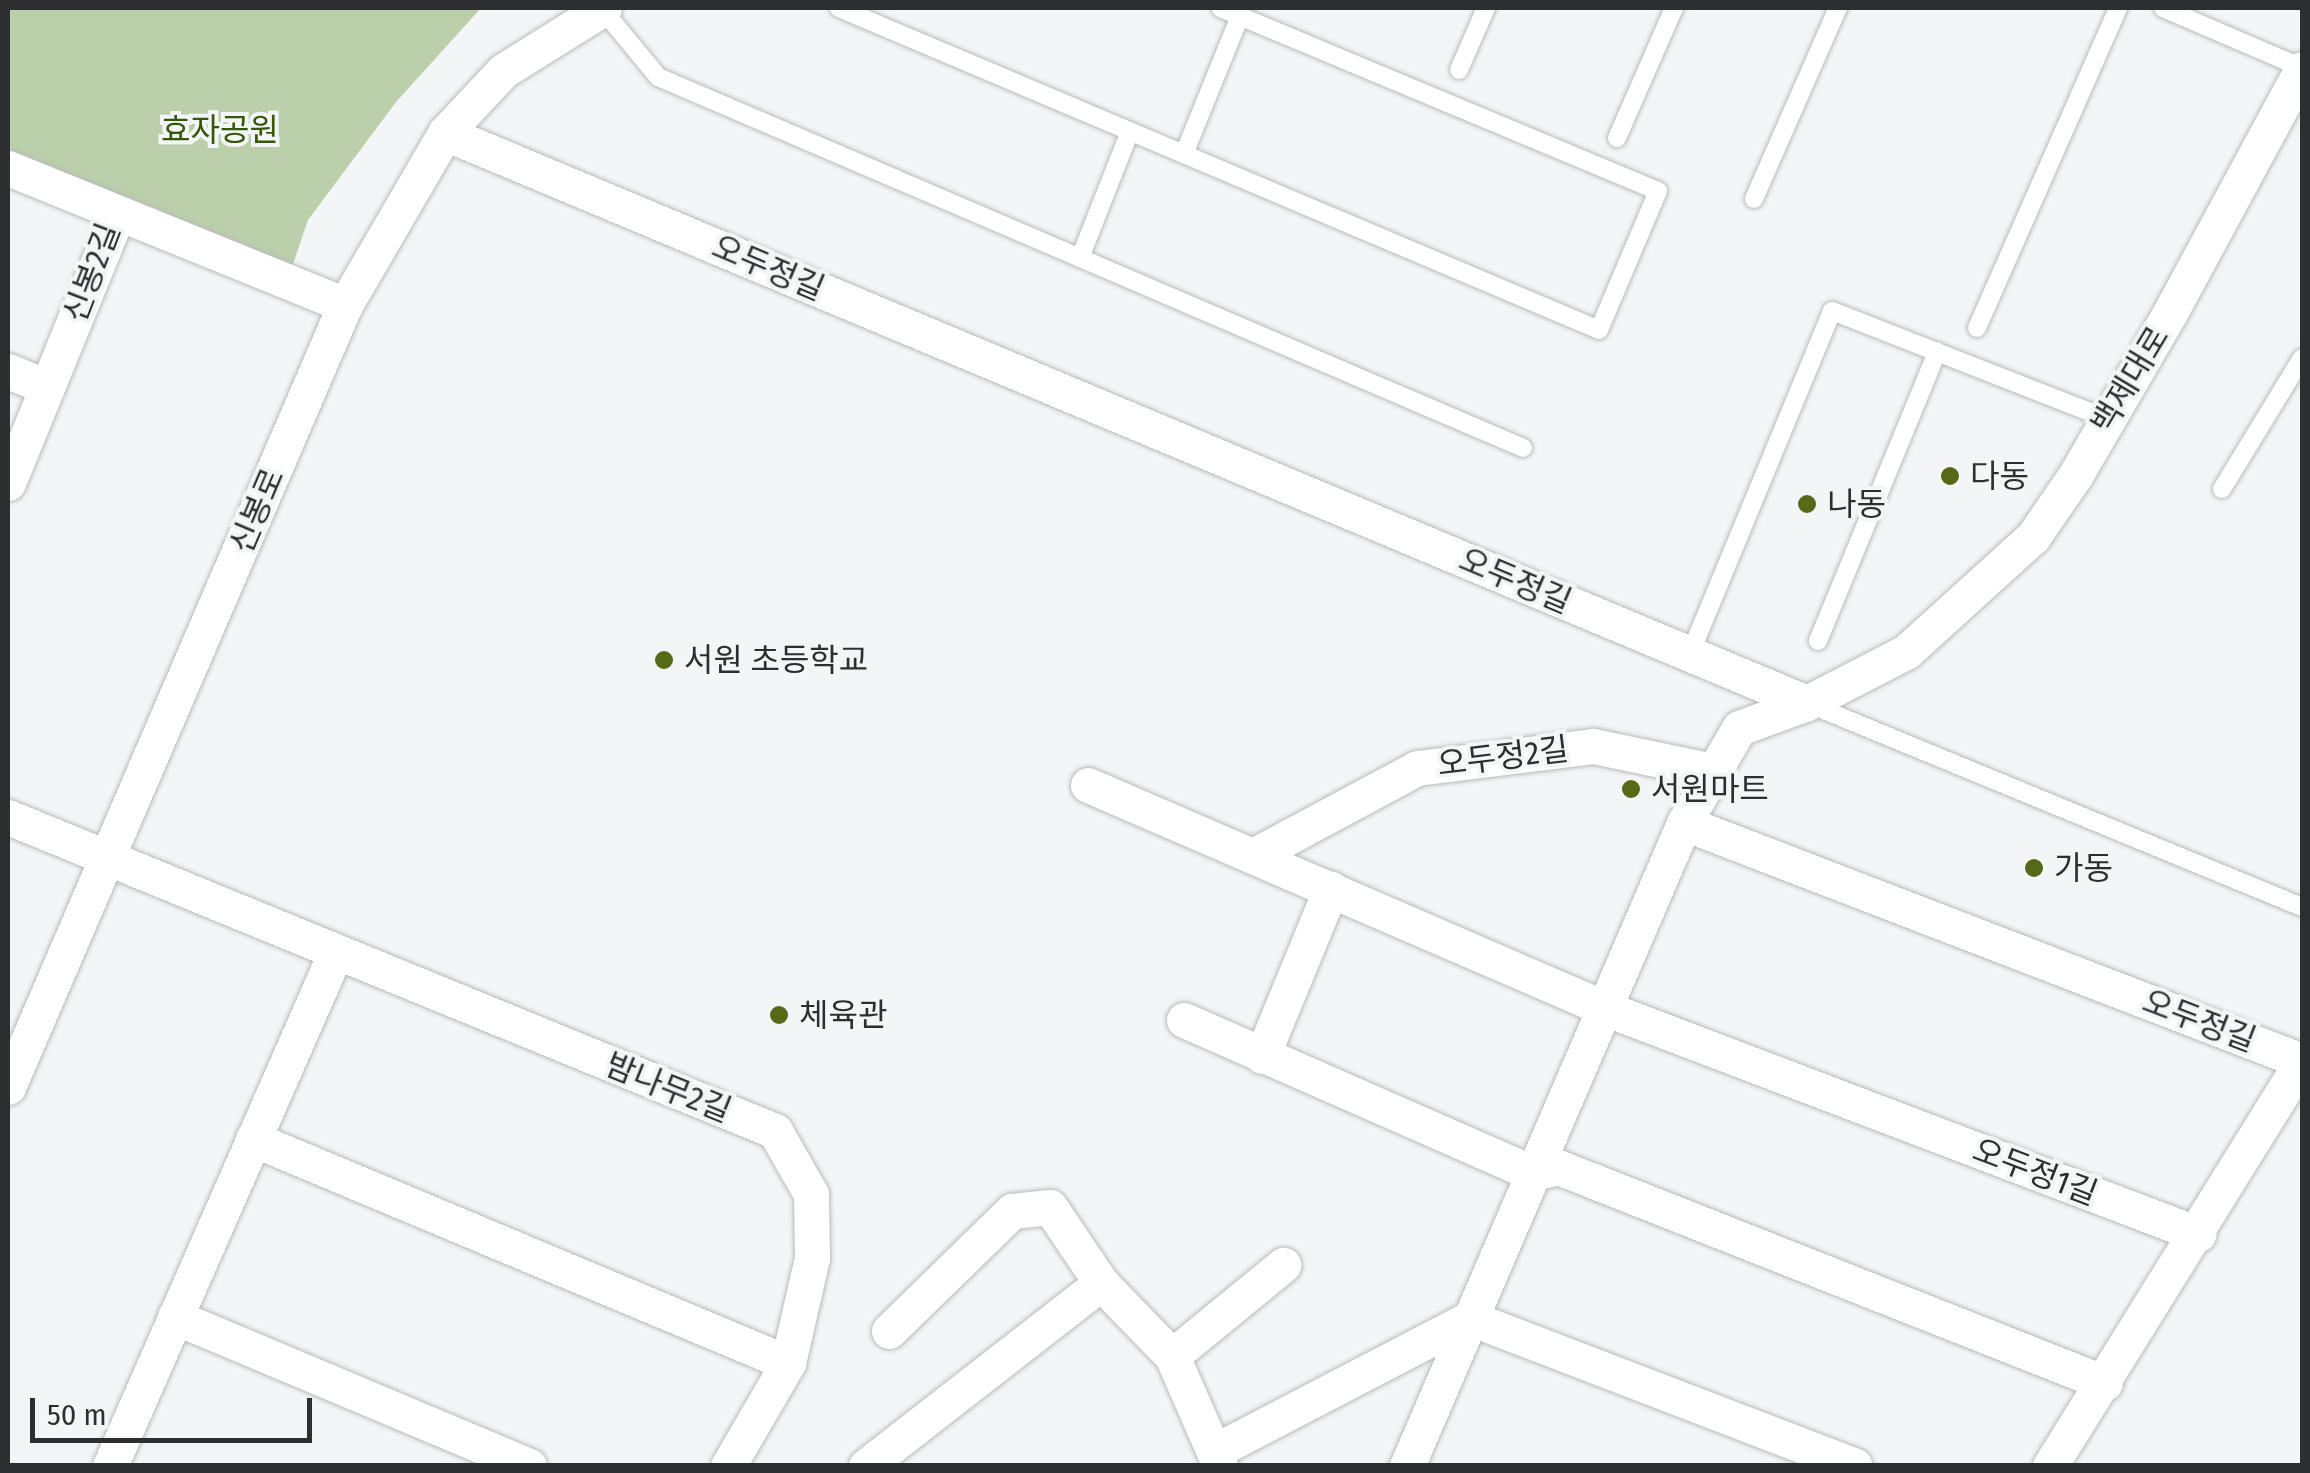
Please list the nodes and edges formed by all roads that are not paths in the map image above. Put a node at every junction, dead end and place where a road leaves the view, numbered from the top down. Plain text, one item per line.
1 (603, 8) edge
2 (839, 8) edge
3 (1221, 8) edge
4 (1486, 8) edge
5 (1674, 8) edge
6 (1838, 8) edge
7 (2118, 8) edge
8 (2169, 9) edge
9 (1240, 16) junction
10 (2302, 69) edge
11 (1458, 70) dead end
12 (1130, 131) junction
13 (444, 132) junction
14 (1617, 138) dead end
15 (1184, 154) junction
16 (8, 168) edge
17 (1754, 199) dead end
18 (118, 213) junction
19 (1080, 258) junction
20 (345, 305) junction
21 (1977, 328) dead end
22 (1937, 352) junction
23 (2302, 358) edge
24 (8, 371) edge
25 (47, 387) junction
26 (2107, 419) junction
27 (1524, 448) dead end
28 (8, 484) edge
29 (2222, 489) dead end
30 (1818, 641) dead end
31 (1690, 654) junction
32 (1807, 703) junction
33 (1712, 771) junction
34 (1088, 785) dead end
35 (8, 817) edge
36 (1684, 823) junction
37 (1253, 856) junction
38 (106, 861) junction
39 (1331, 889) junction
40 (2302, 907) edge
41 (335, 954) junction
42 (1604, 1008) junction
43 (1184, 1020) dead end
44 (1262, 1056) junction
45 (2302, 1061) edge
46 (8, 1087) edge
47 (254, 1138) junction
48 (1533, 1174) junction
49 (2198, 1234) junction
50 (1283, 1265) dead end
51 (1101, 1283) junction
52 (175, 1317) junction
53 (1470, 1318) junction
54 (889, 1332) dead end
55 (1172, 1356) junction
56 (788, 1363) junction
57 (2105, 1383) junction
58 (1218, 1458) edge
59 (110, 1466) edge
60 (529, 1466) edge
61 (728, 1466) edge
62 (866, 1466) edge
63 (1407, 1466) edge
64 (1855, 1466) edge
65 (2050, 1466) edge

1 - 13 street, 신봉로
1 - 19 lane
2 - 12 lane
3 - 9 lane
4 - 11 lane
5 - 14 lane
6 - 17 lane
7 - 21 lane
8 - 10 lane
9 - 15 lane
9 - 15 lane
10 - 26 street, 백제대로
12 - 15 lane
12 - 19 lane
13 - 20 street, 신봉로
13 - 31 street, 오두정길
16 - 18 street, 신봉2길
18 - 20 street
18 - 25 street, 신봉2길
19 - 27 lane
20 - 38 street, 신봉로
22 - 26 lane
22 - 30 lane
22 - 31 lane
23 - 29 lane
24 - 25 street
25 - 28 street, 신봉2길
26 - 32 street, 백제대로
31 - 32 street, 오두정길
32 - 33 street
32 - 40 lane
33 - 36 street
33 - 37 street, 오두정2길
34 - 37 street
35 - 38 street, 밤나무2길
36 - 42 street
36 - 45 street, 오두정길
37 - 39 street
38 - 41 street, 밤나무2길
38 - 46 street, 신봉로
39 - 42 street
39 - 44 street
41 - 47 street
41 - 56 street, 밤나무2길
42 - 48 street
42 - 49 street, 오두정1길
43 - 44 street
44 - 48 street
45 - 49 street
47 - 52 street
47 - 56 street
48 - 53 street
48 - 57 street
49 - 57 street
50 - 55 street
51 - 54 street
51 - 55 street
51 - 62 street
52 - 59 street
52 - 60 street
53 - 58 street
53 - 63 street
53 - 64 street
55 - 58 street
56 - 61 street, 밤나무2길
57 - 65 street

